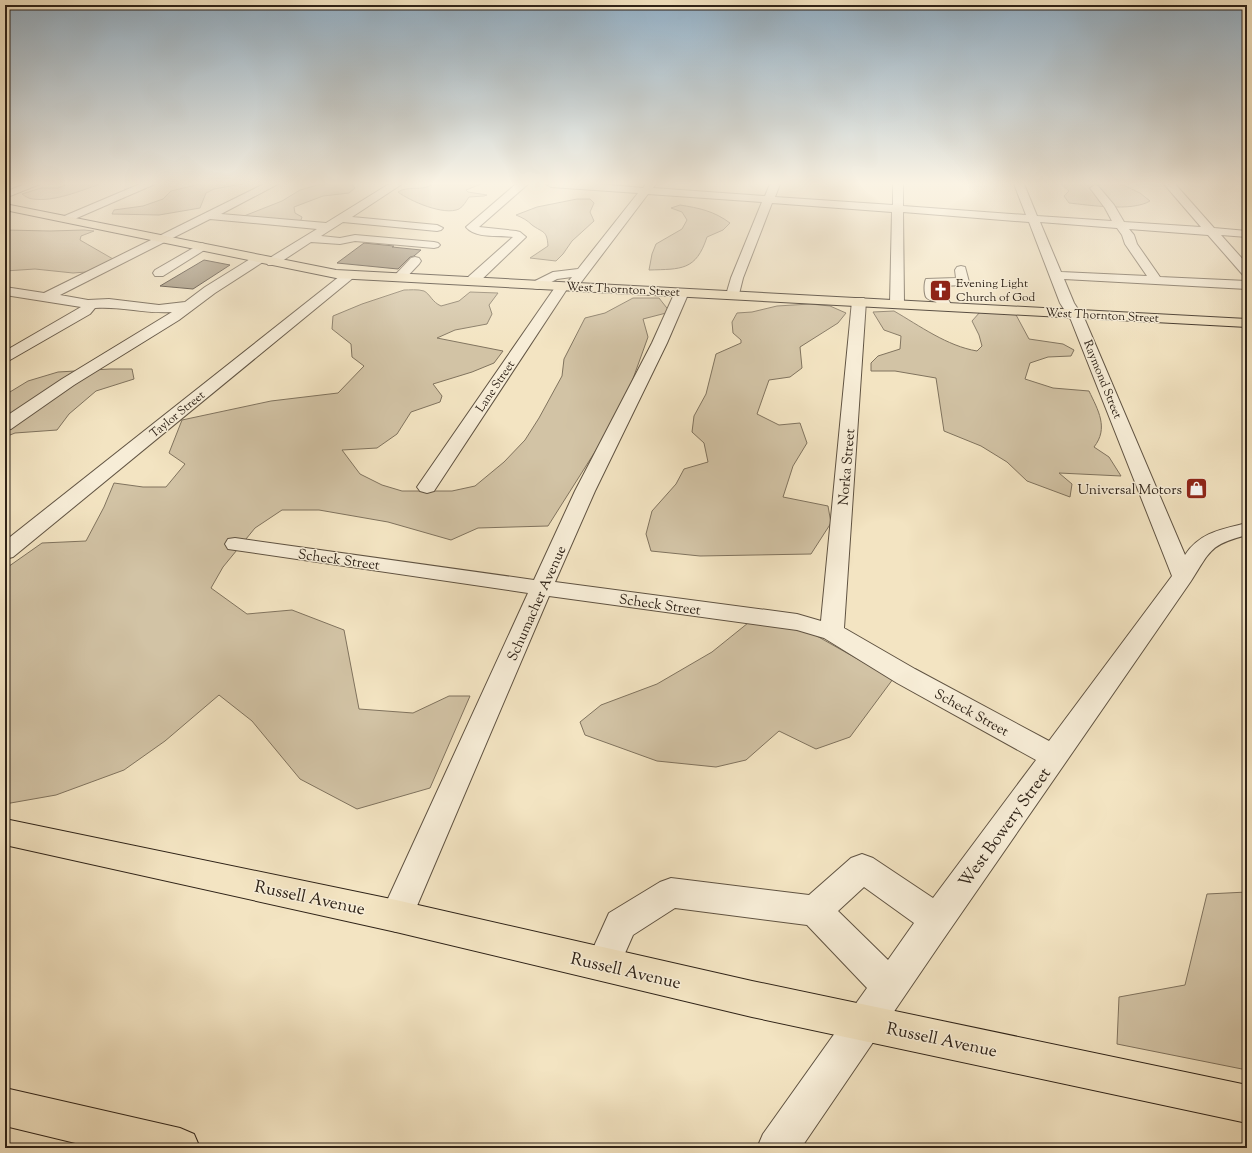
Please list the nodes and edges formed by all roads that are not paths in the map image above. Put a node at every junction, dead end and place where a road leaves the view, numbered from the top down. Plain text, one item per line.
1 (157, 238) edge
2 (397, 238) edge
3 (429, 238) edge
4 (519, 238) edge
5 (609, 238) edge
6 (753, 238) edge
7 (897, 238) edge
8 (1040, 238) edge
9 (1129, 238) edge
10 (1215, 238) edge
11 (163, 239) junction
12 (312, 239) joint
13 (426, 242) junction
14 (202, 247) junction
15 (266, 260) junction
16 (961, 270) dead end
17 (1247, 272) edge
18 (159, 273) dead end
19 (582, 273) junction
20 (349, 275) junction
21 (1055, 275) junction
22 (399, 278) junction
23 (897, 279) junction
24 (472, 281) junction
25 (921, 281) junction
26 (1157, 281) junction
27 (538, 285) junction
28 (1247, 285) edge
29 (567, 286) junction
30 (5, 291) edge
31 (682, 292) junction
32 (733, 295) junction
33 (46, 297) junction
34 (859, 301) junction
35 (897, 303) junction
36 (88, 304) junction
37 (187, 306) junction
38 (945, 306) junction
39 (1074, 313) junction
40 (1247, 323) edge
41 (5, 357) edge
42 (5, 426) edge
43 (427, 487) dead end
44 (1247, 529) edge
45 (235, 544) dead end
46 (5, 552) edge
47 (1183, 576) junction
48 (542, 588) junction
49 (832, 632) junction
50 (1054, 757) junction
51 (5, 832) edge
52 (815, 911) junction
53 (396, 916) junction
54 (937, 920) junction
55 (603, 964) junction
56 (889, 986) junction
57 (863, 1023) junction
58 (1247, 1104) edge
59 (5, 1107) edge
60 (180, 1148) edge
61 (777, 1148) edge

1 - 11 main road, West Thornton Street
2 - 13 street
3 - 13 street
4 - 24 street
5 - 19 street, Lane Street
6 - 32 street
7 - 23 street
8 - 21 street, Raymond Street
9 - 26 street
10 - 17 street
11 - 14 main road, West Thornton Street
11 - 33 street
12 - 13 street
12 - 15 street
13 - 22 street
14 - 15 main road, West Thornton Street
14 - 18 street
15 - 20 main road, West Thornton Street
15 - 37 street
16 - 25 street
19 - 27 street
19 - 29 street, Lane Street
20 - 22 main road, West Thornton Street
20 - 46 street, Taylor Street
21 - 26 street
21 - 39 street, Raymond Street
22 - 24 main road, West Thornton Street
23 - 25 street
23 - 35 street
24 - 27 main road, West Thornton Street
25 - 38 street
26 - 28 street
27 - 29 main road, West Thornton Street
29 - 31 main road, West Thornton Street
29 - 43 street, Lane Street
30 - 33 street
31 - 32 main road, West Thornton Street
31 - 48 street, Schumacher Avenue
32 - 34 main road, West Thornton Street
33 - 36 street
34 - 35 main road, West Thornton Street
34 - 49 street, Norka Street
35 - 38 main road, West Thornton Street
36 - 37 street
36 - 41 street
37 - 42 street
38 - 39 main road, West Thornton Street
39 - 40 main road, West Thornton Street
39 - 47 street, Raymond Street
44 - 47 street, West Bowery Street
45 - 48 street, Scheck Street
47 - 50 street, West Bowery Street
48 - 49 street, Scheck Street
48 - 53 street, Schumacher Avenue
49 - 50 street, Scheck Street
50 - 54 street, West Bowery Street
51 - 53 main road, Russell Avenue
52 - 54 street
52 - 55 street
52 - 56 street
53 - 55 main road, Russell Avenue
54 - 56 street, West Bowery Street
55 - 57 main road, Russell Avenue
56 - 57 street, West Bowery Street
57 - 58 main road, Russell Avenue
57 - 61 street, West Bowery Street
59 - 60 main road

